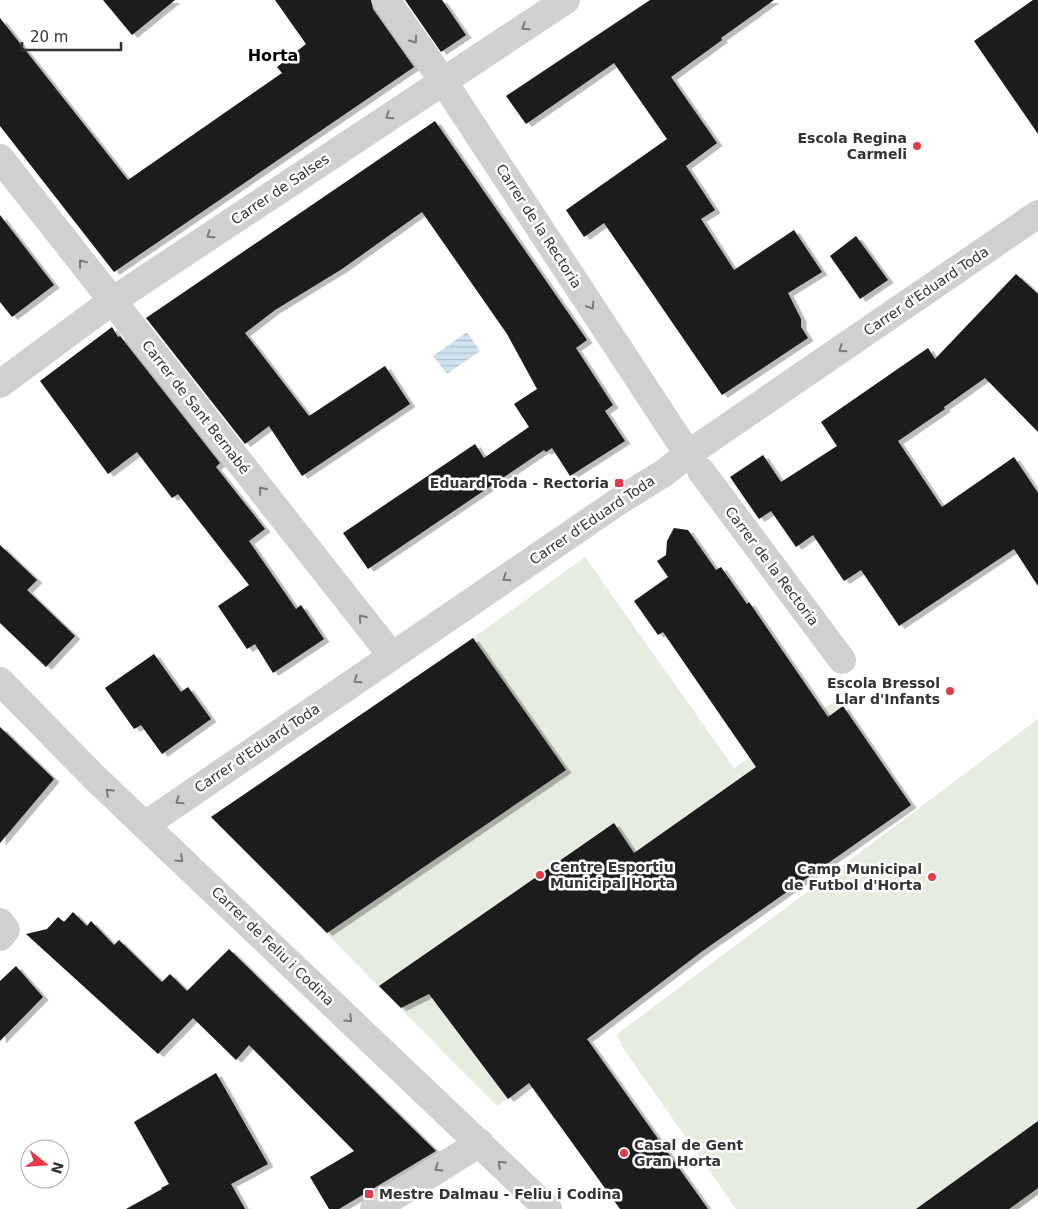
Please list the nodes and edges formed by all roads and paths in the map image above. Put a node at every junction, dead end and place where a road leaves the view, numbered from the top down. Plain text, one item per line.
1 (386, 0) edge
2 (566, 0) edge
3 (443, 81) junction
4 (0, 158) edge
5 (1034, 225) edge
6 (112, 301) junction
7 (0, 384) edge
8 (695, 462) junction
9 (392, 656) junction
10 (842, 660) dead end
11 (0, 681) edge
12 (145, 825) junction
13 (480, 1143) junction
14 (374, 1209) edge
15 (548, 1209) edge

1 -> 3 street, Carrer de la Rectoria
2 -> 3 street, Carrer de Salses
3 -> 6 street, Carrer de Salses
3 -> 8 street, Carrer de la Rectoria
6 -> 4 street, Carrer de Sant Bernabé
5 -> 8 street, Carrer d'Eduard Toda
6 - 7 street, Carrer de Salses
9 -> 6 street, Carrer de Sant Bernabé
8 -> 9 street, Carrer d'Eduard Toda
8 - 10 street, Carrer de la Rectoria
9 -> 12 street, Carrer d'Eduard Toda
12 -> 11 street, Carrer de Feliu i Codina
12 -> 13 street, Carrer de Feliu i Codina
13 -> 14 street
15 -> 13 street, Carrer de Feliu i Codina

